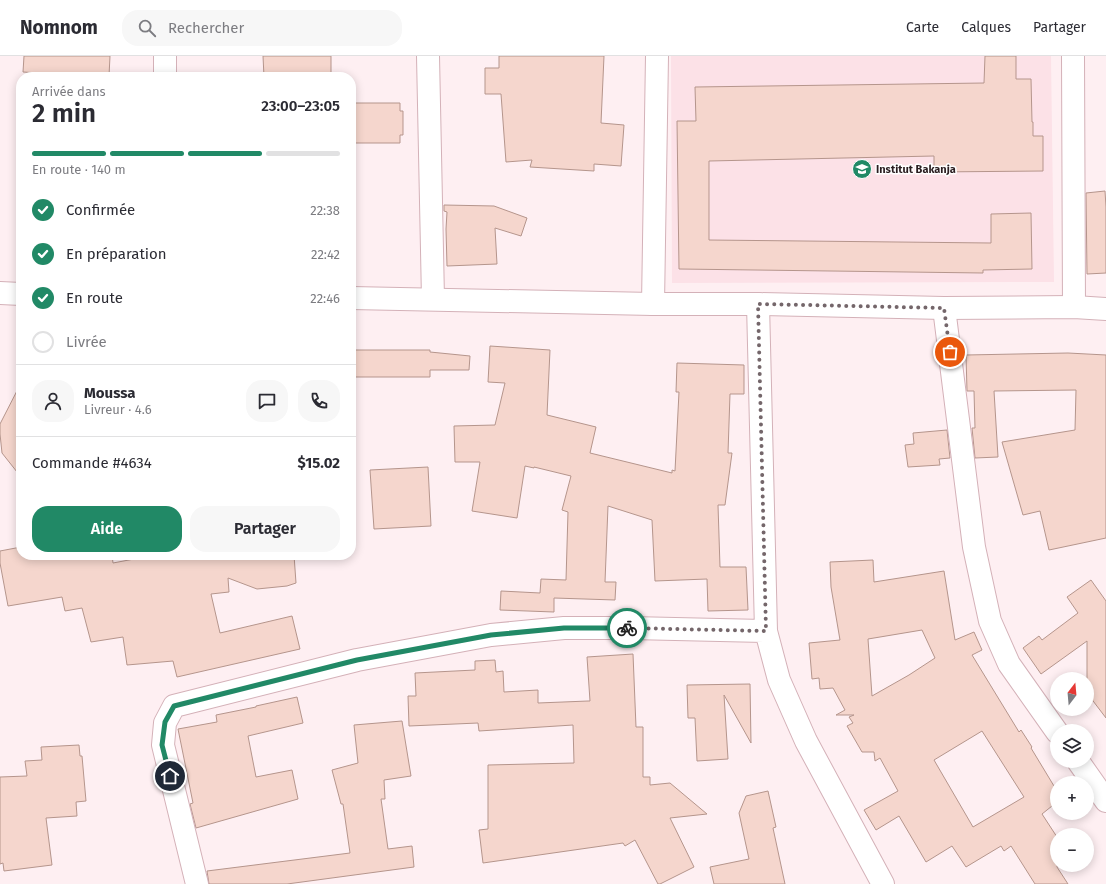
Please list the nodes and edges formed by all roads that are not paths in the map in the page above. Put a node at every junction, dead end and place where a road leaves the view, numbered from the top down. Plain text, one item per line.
1 (165, 56) edge
2 (428, 56) edge
3 (657, 56) edge
4 (1073, 56) edge
5 (165, 72) edge
6 (0, 293) edge
7 (16, 294) edge
8 (356, 298) edge
9 (433, 299) junction
10 (653, 304) junction
11 (758, 304) junction
12 (1074, 307) junction
13 (944, 308) junction
14 (1106, 309) edge
15 (766, 631) junction
16 (1051, 724) edge
17 (1083, 768) edge
18 (1106, 801) edge
19 (197, 884) edge
20 (883, 884) edge

1 - 5 street
2 - 9 street
3 - 10 street
4 - 12 street
6 - 7 street
8 - 9 street
9 - 10 street
10 - 11 street
11 - 13 street
11 - 15 street
12 - 13 street
12 - 14 street
13 - 16 street
15 - 19 street
15 - 20 street
17 - 18 street

